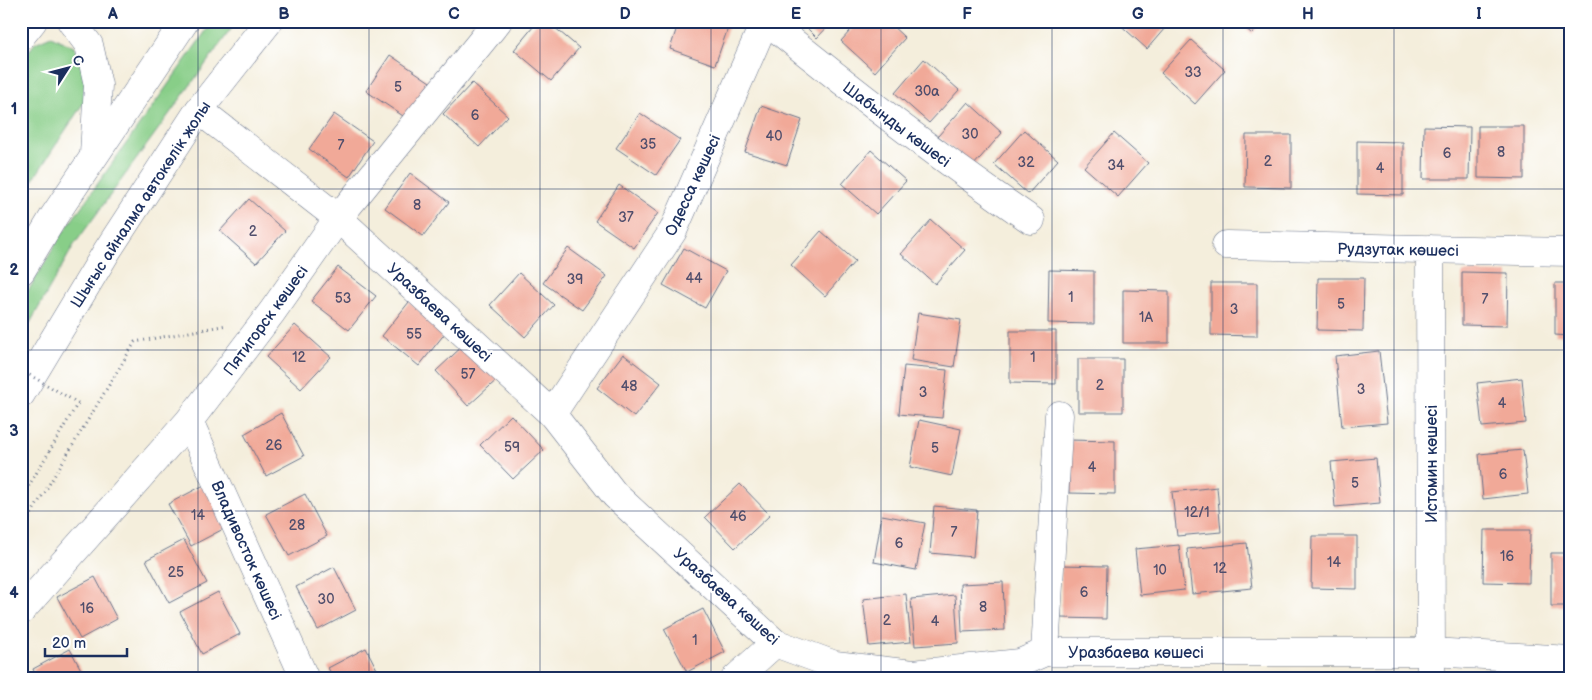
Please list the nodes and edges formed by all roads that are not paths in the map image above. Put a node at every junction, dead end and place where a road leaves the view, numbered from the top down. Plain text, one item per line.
1 (33, 21) edge
2 (71, 21) edge
3 (185, 21) edge
4 (269, 21) edge
5 (498, 21) edge
6 (766, 21) edge
7 (21, 36) edge
8 (199, 110) junction
9 (94, 154) junction
10 (338, 218) junction
11 (1031, 220) dead end
12 (1226, 245) dead end
13 (1430, 249) junction
14 (1571, 252) edge
15 (21, 271) edge
16 (21, 394) edge
17 (552, 414) junction
18 (1059, 415) dead end
19 (189, 421) junction
20 (21, 611) edge
21 (775, 643) junction
22 (1045, 652) junction
23 (1431, 652) junction
24 (1571, 660) edge
25 (1020, 671) edge
26 (305, 679) edge
27 (735, 679) edge
28 (1431, 679) edge

1 - 7 street
2 - 9 street
3 - 9 street
4 - 8 street, Шығыс айналма автокөлік жолы
5 - 10 street, Пятигорск көшесі
6 - 11 street, Шабынды көшесі
6 - 17 street, Одесса көшесі
8 - 10 street, Уразбаева көшесі
8 - 16 street, Шығыс айналма автокөлік жолы
9 - 15 street
10 - 17 street, Уразбаева көшесі
10 - 19 street, Пятигорск көшесі
12 - 13 street, Рудзутак көшесі
13 - 14 street, Рудзутак көшесі
13 - 23 street, Истомин көшесі
17 - 21 street, Уразбаева көшесі
18 - 22 street
19 - 20 street, Пятигорск көшесі
19 - 26 street, Владивосток көшесі
21 - 25 street, Уразбаева көшесі
21 - 27 street
22 - 23 street, Уразбаева көшесі
22 - 25 street, Уразбаева көшесі
23 - 24 street, Уразбаева көшесі
23 - 28 street, Истомин көшесі

